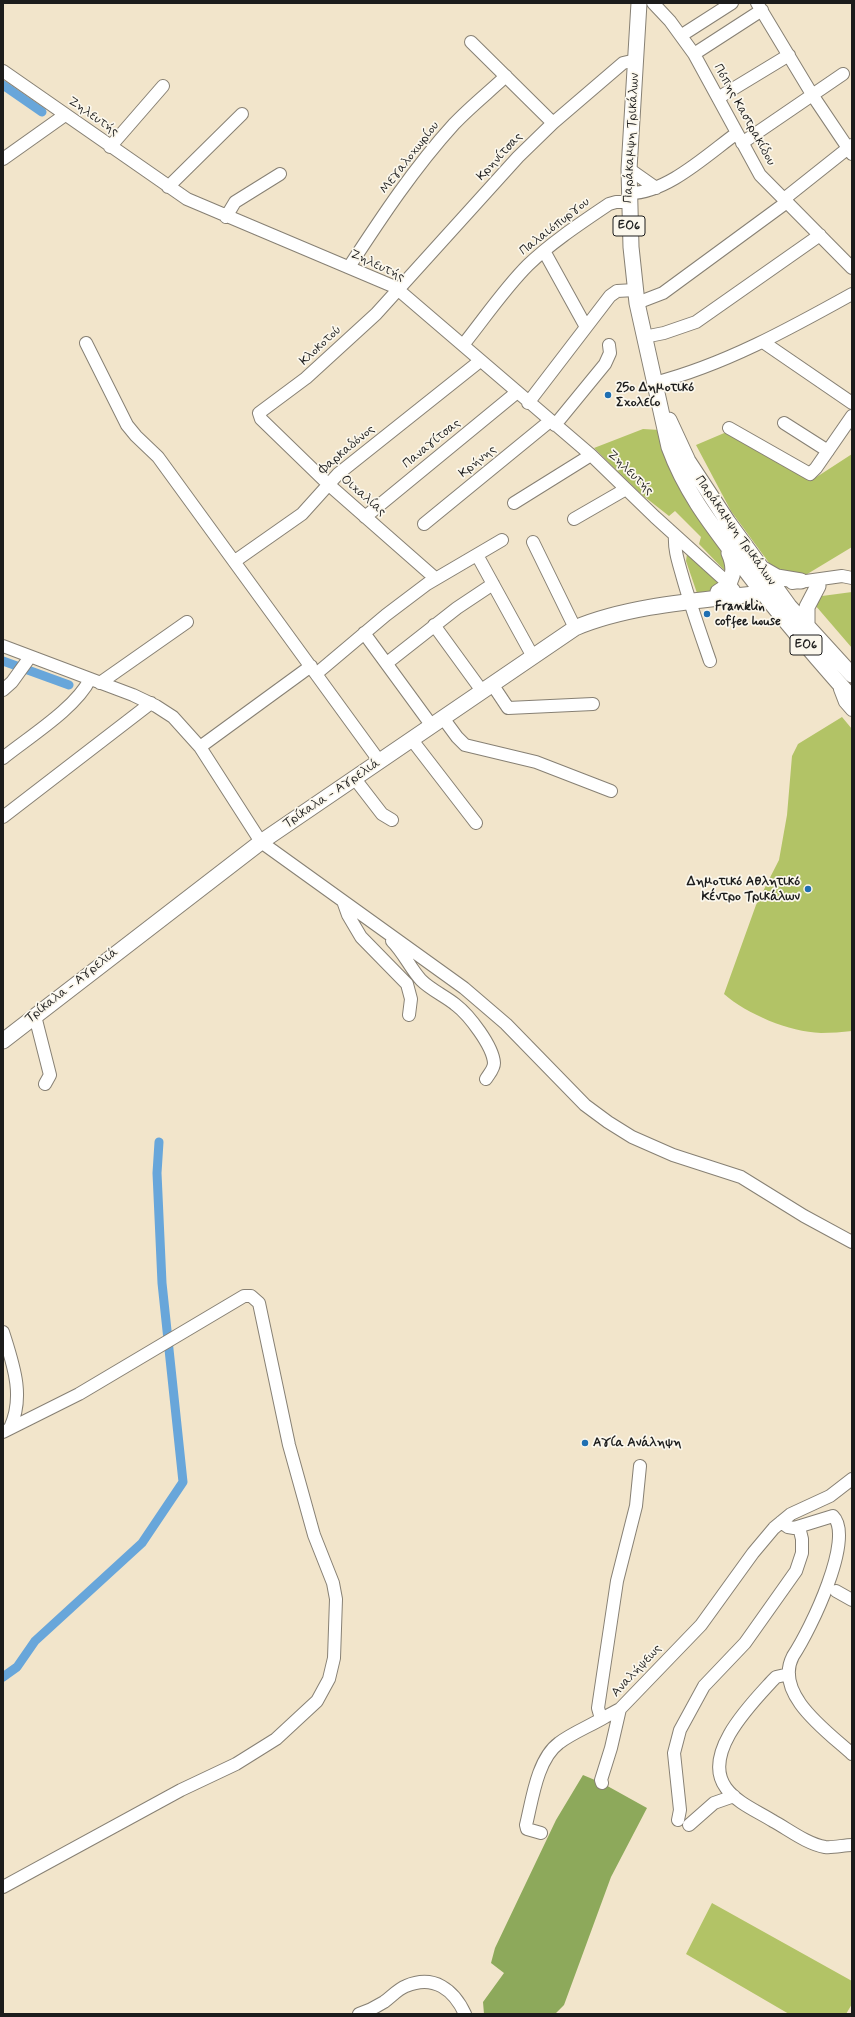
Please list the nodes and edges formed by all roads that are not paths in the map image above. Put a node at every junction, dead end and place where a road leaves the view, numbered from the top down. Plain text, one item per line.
1 (640, 3) edge
2 (653, 3) edge
3 (732, 3) edge
4 (760, 6) edge
5 (682, 35) junction
6 (471, 42) dead end
7 (694, 54) junction
8 (789, 55) junction
9 (636, 60) junction
10 (3, 71) edge
11 (843, 74) dead end
12 (506, 76) junction
13 (163, 86) dead end
14 (813, 96) junction
15 (718, 98) junction
16 (242, 114) dead end
17 (65, 115) junction
18 (553, 123) junction
19 (739, 138) junction
20 (110, 147) junction
21 (851, 149) edge
22 (3, 159) edge
23 (629, 169) junction
24 (280, 174) dead end
25 (168, 187) junction
26 (656, 188) junction
27 (629, 198) junction
28 (785, 201) junction
29 (226, 217) junction
30 (820, 235) junction
31 (544, 251) junction
32 (349, 267) junction
33 (852, 268) edge
34 (399, 290) junction
35 (852, 294) edge
36 (636, 296) junction
37 (586, 327) junction
38 (644, 337) junction
39 (763, 342) junction
40 (86, 343) dead end
41 (463, 345) junction
42 (609, 345) dead end
43 (480, 361) junction
44 (655, 386) junction
45 (516, 393) junction
46 (528, 403) junction
47 (852, 403) edge
48 (259, 416) joint
49 (852, 416) edge
50 (553, 423) junction
51 (784, 423) dead end
52 (729, 428) dead end
53 (828, 451) junction
54 (591, 455) junction
55 (328, 484) junction
56 (626, 489) junction
57 (514, 503) dead end
58 (365, 517) junction
59 (574, 519) dead end
60 (424, 524) dead end
61 (675, 535) junction
62 (502, 540) dead end
63 (533, 542) dead end
64 (727, 547) junction
65 (478, 555) junction
66 (235, 561) junction
67 (762, 569) junction
68 (435, 578) junction
69 (852, 578) edge
70 (801, 581) junction
71 (852, 581) edge
72 (493, 584) junction
73 (818, 586) junction
74 (727, 589) junction
75 (768, 589) junction
76 (689, 601) junction
77 (187, 622) dead end
78 (434, 625) junction
79 (807, 626) junction
80 (575, 628) junction
81 (364, 633) junction
82 (3, 646) edge
83 (532, 656) junction
84 (28, 661) junction
85 (710, 661) dead end
86 (387, 663) junction
87 (313, 670) junction
88 (852, 675) edge
89 (835, 678) junction
90 (95, 681) junction
91 (8, 686) edge
92 (487, 687) junction
93 (852, 698) edge
94 (151, 703) junction
95 (593, 704) dead end
96 (852, 710) edge
97 (437, 722) junction
98 (412, 740) junction
99 (200, 747) junction
100 (3, 758) edge
101 (380, 762) junction
102 (355, 779) junction
103 (611, 791) dead end
104 (3, 817) edge
105 (392, 820) dead end
106 (476, 823) dead end
107 (261, 842) junction
108 (343, 901) junction
109 (378, 926) junction
110 (409, 1015) dead end
111 (35, 1016) junction
112 (3, 1041) edge
113 (486, 1079) dead end
114 (45, 1084) dead end
115 (852, 1242) edge
116 (3, 1332) edge
117 (6, 1430) edge
118 (640, 1466) dead end
119 (852, 1479) edge
120 (781, 1522) junction
121 (799, 1527) junction
122 (851, 1535) dead end
123 (852, 1600) edge
124 (789, 1674) junction
125 (620, 1709) junction
126 (605, 1718) junction
127 (852, 1754) edge
128 (602, 1783) dead end
129 (734, 1796) junction
130 (541, 1832) dead end
131 (852, 1845) edge
132 (3, 1887) edge
133 (359, 2014) edge
134 (465, 2014) edge

1 - 9 main road, Παράκαμψη Τρικάλων / ΕΟ6
2 - 5 street, Πόπης Καστρακίδου
3 - 5 street
4 - 7 street
4 - 8 street
5 - 7 street, Πόπης Καστρακίδου
6 - 12 street
7 - 15 street, Πόπης Καστρακίδου
8 - 14 street
8 - 15 street
9 - 18 street, Κρηνίτσας
9 - 23 main road, Παράκαμψη Τρικάλων / ΕΟ6
10 - 17 street, Ζηλευτής
11 - 14 street, Παλαιόπυργου
12 - 18 street
12 - 32 street, Μεγαλοχωρίου
13 - 20 street
14 - 19 street, Παλαιόπυργου
14 - 21 street
15 - 19 street, Πόπης Καστρακίδου
16 - 25 street
17 - 20 street, Ζηλευτής
17 - 22 street
18 - 34 street, Κρηνίτσας
19 - 26 street, Παλαιόπυργου
19 - 28 street, Πόπης Καστρακίδου
20 - 25 street, Ζηλευτής
21 - 28 street
23 - 26 street
23 - 27 main road, Παράκαμψη Τρικάλων / ΕΟ6
24 - 29 street
25 - 29 street, Ζηλευτής
26 - 27 street, Παλαιόπυργου
27 - 31 street, Παλαιόπυργου
27 - 36 main road, Παράκαμψη Τρικάλων / ΕΟ6
28 - 30 street, Πόπης Καστρακίδου
28 - 36 street
29 - 32 street, Ζηλευτής
30 - 33 street, Πόπης Καστρακίδου
30 - 38 street
31 - 37 street
31 - 41 street, Παλαιόπυργου
32 - 34 street, Ζηλευτής
34 - 41 street, Ζηλευτής
34 - 48 street, Κλοκοτού
35 - 39 street
36 - 37 street
36 - 38 main road, Παράκαμψη Τρικάλων / ΕΟ6
37 - 46 street
38 - 44 main road, Παράκαμψη Τρικάλων / ΕΟ6
39 - 44 street
39 - 47 street
40 - 66 street
41 - 43 street, Ζηλευτής
42 - 50 street, Κρήνης
43 - 45 street, Ζηλευτής
43 - 55 street, Φαρκαδόνος
44 - 64 main road, Παράκαμψη Τρικάλων / ΕΟ6
44 - 67 main road, Παράκαμψη Τρικάλων / ΕΟ6
45 - 46 street, Ζηλευτής
45 - 58 street, Παναγίτσας
46 - 50 street, Ζηλευτής
48 - 55 street, Οιχαλίας
49 - 53 street
50 - 54 street, Ζηλευτής
50 - 60 street, Κρήνης
51 - 53 street
52 - 53 street
54 - 56 street, Ζηλευτής
54 - 57 street
55 - 58 street, Οιχαλίας
55 - 66 street, Φαρκαδόνος
56 - 59 street
56 - 61 street, Ζηλευτής
58 - 68 street, Οιχαλίας
61 - 74 street, Ζηλευτής
61 - 76 street
62 - 65 street
63 - 80 street
64 - 74 main road
64 - 75 main road, Παράκαμψη Τρικάλων / ΕΟ6
65 - 68 street
65 - 72 street
66 - 87 street
67 - 70 main road
67 - 75 main road, Παράκαμψη Τρικάλων / ΕΟ6
68 - 81 street
69 - 70 street
70 - 75 street
71 - 73 street
72 - 78 street
72 - 83 street
73 - 75 street
73 - 79 main road
74 - 75 main road, Τρίκαλα - Αγρελιά
74 - 76 main road, Τρίκαλα - Αγρελιά
75 - 76 main road, Τρίκαλα - Αγρελιά
75 - 79 main road, Παράκαμψη Τρικάλων / ΕΟ6
75 - 89 main road, Παράκαμψη Τρικάλων / ΕΟ6
76 - 80 main road, Τρίκαλα - Αγρελιά
76 - 85 street
77 - 90 street
78 - 86 street
78 - 92 street
79 - 88 main road, Παράκαμψη Τρικάλων / ΕΟ6
80 - 83 main road, Τρίκαλα - Αγρελιά
81 - 86 street
81 - 87 street
82 - 84 street
83 - 92 main road, Τρίκαλα - Αγρελιά
84 - 90 street
84 - 91 street
86 - 97 street
87 - 99 street
87 - 101 street
89 - 93 main road, Παράκαμψη Τρικάλων / ΕΟ6
89 - 96 street
90 - 94 street
90 - 100 street
92 - 95 street
92 - 97 main road, Τρίκαλα - Αγρελιά
94 - 99 street
94 - 104 street
97 - 98 main road, Τρίκαλα - Αγρελιά
97 - 103 street
98 - 101 main road, Τρίκαλα - Αγρελιά
98 - 106 street
99 - 107 street
101 - 102 main road, Τρίκαλα - Αγρελιά
102 - 105 street
102 - 107 main road, Τρίκαλα - Αγρελιά
107 - 108 street
107 - 111 main road, Τρίκαλα - Αγρελιά
108 - 109 street
108 - 110 street
109 - 113 street
109 - 115 street
111 - 112 main road, Τρίκαλα - Αγρελιά
111 - 114 street
116 - 117 street
117 - 132 street
118 - 126 street, Αναλήψεως
119 - 120 street, Αναλήψεως
120 - 121 street
120 - 125 street, Αναλήψεως
121 - 122 street
121 - 129 street
123 - 124 street
124 - 127 street
124 - 129 street
125 - 126 street, Αναλήψεως
125 - 128 street
126 - 130 street
129 - 131 street
133 - 134 street

